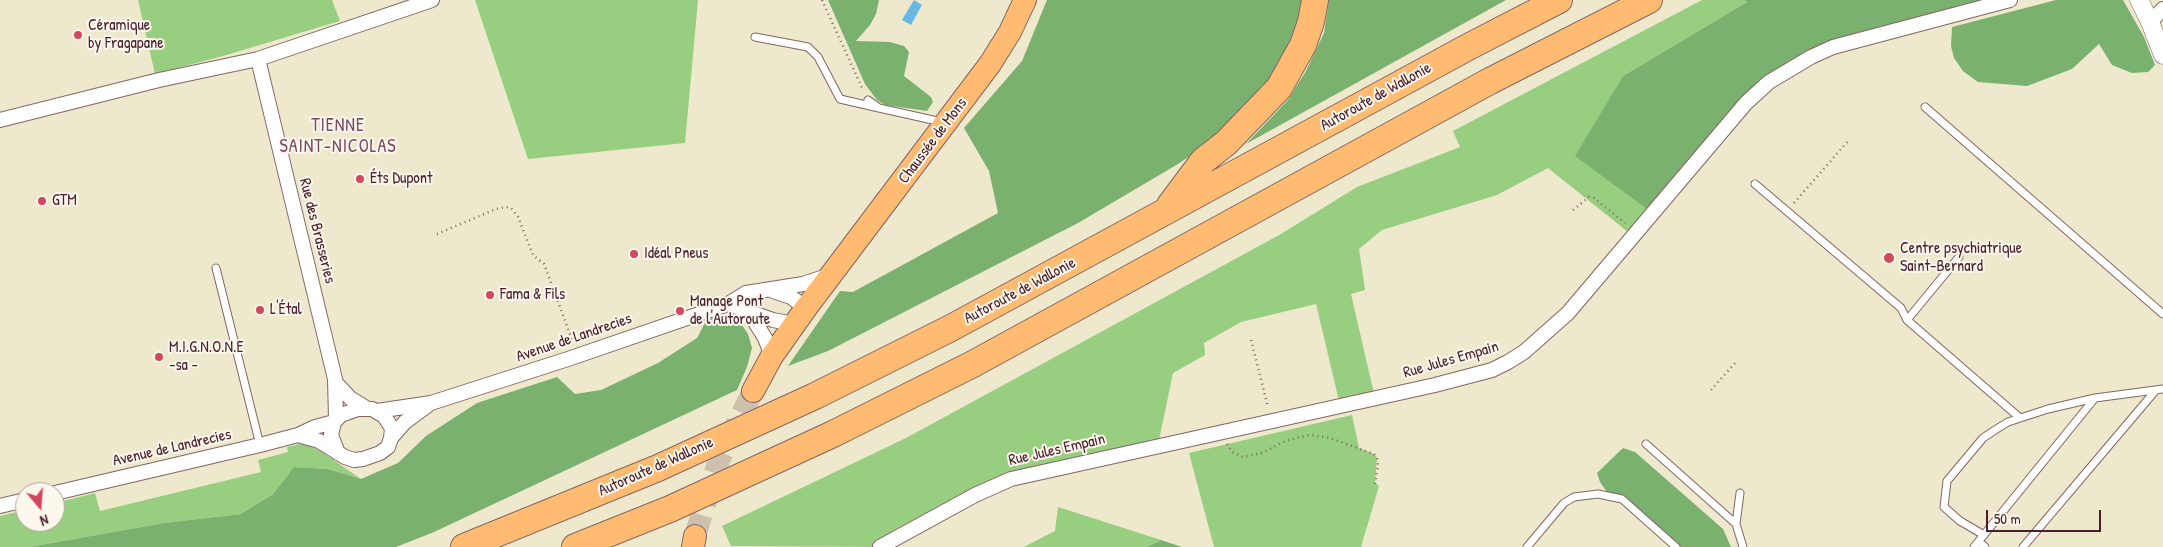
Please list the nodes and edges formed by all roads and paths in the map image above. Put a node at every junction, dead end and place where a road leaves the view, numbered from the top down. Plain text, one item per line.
1 (432, 0) edge
2 (822, 0) edge
3 (1025, 0) edge
4 (1315, 0) edge
5 (1558, 0) edge
6 (1649, 0) edge
7 (2010, 0) edge
8 (2139, 0) edge
9 (2163, 9) edge
10 (2150, 22) junction
11 (755, 37) dead end
12 (2163, 55) edge
13 (258, 59) junction
14 (868, 100) joint
15 (1925, 107) dead end
16 (879, 108) junction
17 (0, 120) edge
18 (947, 123) junction
19 (1849, 140) dead end
20 (1755, 184) dead end
21 (1573, 210) dead end
22 (1787, 211) junction
23 (1163, 214) junction
24 (1636, 232) junction
25 (437, 234) dead end
26 (1959, 256) dead end
27 (216, 268) dead end
28 (831, 275) junction
29 (770, 290) junction
30 (728, 304) junction
31 (747, 309) junction
32 (2163, 314) edge
33 (800, 316) junction
34 (1907, 320) junction
35 (1251, 340) dead end
36 (578, 355) junction
37 (772, 356) junction
38 (1735, 363) dead end
39 (336, 383) junction
40 (1711, 390) dead end
41 (2159, 390) edge
42 (753, 391) tunnel mouth
43 (2095, 398) junction
44 (431, 403) junction
45 (371, 409) junction
46 (2020, 418) junction
47 (1272, 420) junction
48 (335, 421) junction
49 (1222, 431) junction
50 (298, 436) junction
51 (391, 438) junction
52 (1646, 444) dead end
53 (260, 445) junction
54 (338, 453) junction
55 (1375, 484) dead end
56 (65, 491) edge
57 (1740, 493) dead end
58 (15, 502) edge
59 (0, 506) edge
60 (670, 509) junction
61 (1736, 524) junction
62 (1984, 535) junction
63 (1977, 544) edge
64 (464, 547) edge
65 (575, 547) edge
66 (623, 547) edge
67 (880, 547) edge
68 (1527, 547) edge
69 (1676, 547) edge
70 (1743, 547) edge
71 (1985, 547) edge
72 (2023, 547) edge

1 - 13 street
2 - 14 path
3 - 18 main road, Chaussée de Mons
4 - 23 highway
5 - 23 highway, Autoroute de Wallonie
6 - 60 highway
7 - 24 street, Rue Jules Empain
8 - 10 street
9 - 10 street
10 - 12 street
11 - 16 lane
13 - 17 street
13 - 39 street, Rue des Brasseries
14 - 16 lane
15 - 32 lane
16 - 18 lane
18 - 28 main road, Chaussée de Mons
19 - 22 path
20 - 22 lane
21 - 24 path
22 - 34 lane
23 - 64 highway, Autoroute de Wallonie
24 - 47 street, Rue Jules Empain
25 - 36 path
26 - 34 lane
27 - 53 lane
28 - 29 street, Avenue de Landrecies
28 - 33 main road, Chaussée de Mons
29 - 30 street, Avenue de Landrecies
29 - 33 street, Avenue de Landrecies
30 - 31 street
30 - 36 street, Avenue de Landrecies
31 - 33 street
31 - 37 street
33 - 37 main road
34 - 46 lane
35 - 47 path
36 - 44 street, Avenue de Landrecies
37 - 42 main road
38 - 40 path
39 - 45 street
39 - 48 street, Rue des Brasseries
41 - 43 lane
41 - 72 lane
43 - 46 lane
43 - 62 lane
44 - 45 street, Avenue de Landrecies
44 - 51 street, Avenue de Landrecies
45 - 48 street, Avenue de Landrecies
45 - 51 street
46 - 62 lane
47 - 49 street, Rue Jules Empain
48 - 50 street, Avenue de Landrecies
48 - 54 street
49 - 55 path
49 - 67 street, Rue Jules Empain
50 - 53 street, Avenue de Landrecies
50 - 54 street, Avenue de Landrecies
51 - 54 street, Avenue de Landrecies
52 - 61 lane
53 - 56 street, Avenue de Landrecies
57 - 61 lane
58 - 59 street
60 - 65 highway
60 - 66 highway
61 - 70 lane
62 - 63 lane
63 - 71 lane
68 - 69 lane

